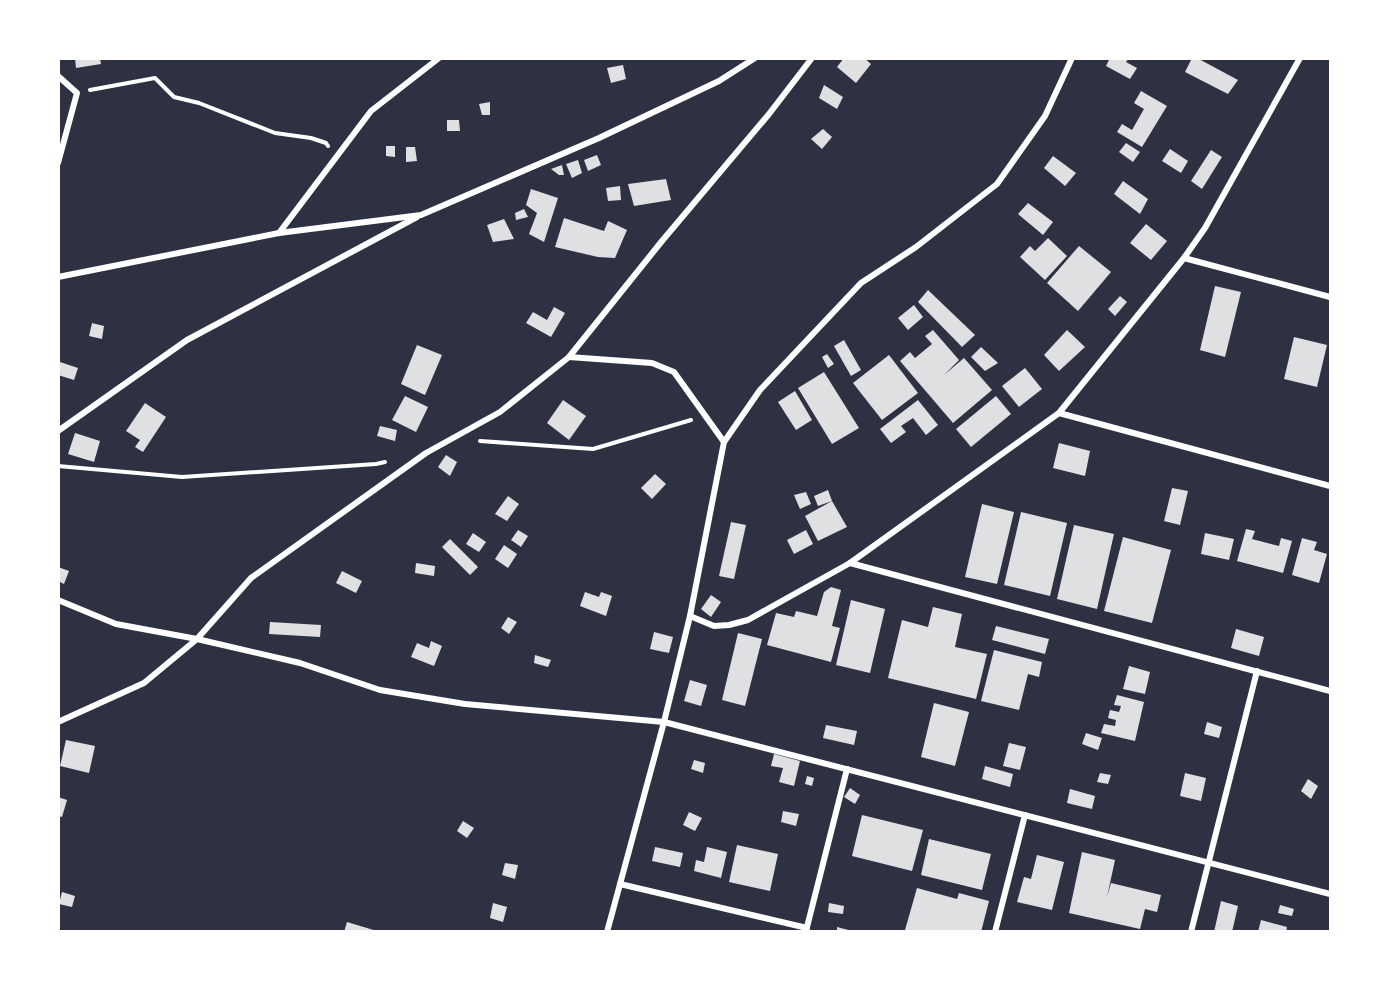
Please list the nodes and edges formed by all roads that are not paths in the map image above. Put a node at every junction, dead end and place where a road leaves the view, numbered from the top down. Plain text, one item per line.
1 (439, 58) edge
2 (755, 58) edge
3 (812, 58) edge
4 (1072, 58) edge
5 (1300, 58) edge
6 (58, 76) edge
7 (58, 162) edge
8 (421, 215) junction
9 (279, 233) junction
10 (1184, 258) junction
11 (58, 277) edge
12 (1330, 297) edge
13 (569, 357) junction
14 (1059, 413) junction
15 (58, 431) edge
16 (724, 442) junction
17 (1330, 486) edge
18 (850, 563) junction
19 (58, 600) edge
20 (690, 616) junction
21 (197, 639) junction
22 (1257, 671) junction
23 (1330, 691) edge
24 (58, 722) edge
25 (664, 722) junction
26 (847, 769) junction
27 (1025, 815) junction
28 (1209, 863) junction
29 (620, 884) junction
30 (1330, 894) edge
31 (807, 930) edge
32 (607, 932) edge
33 (995, 932) edge
34 (1191, 932) edge

1 - 9 street
2 - 8 street
3 - 13 street
4 - 16 street
5 - 10 street
6 - 7 street
8 - 9 street
8 - 15 street
9 - 11 street
10 - 12 street
10 - 14 street
13 - 16 street
13 - 21 street
14 - 17 street
14 - 18 street
16 - 20 street
18 - 20 street
18 - 22 street
19 - 21 street
20 - 25 street
21 - 24 street
21 - 25 street
22 - 23 street
22 - 28 street
25 - 26 street
25 - 29 street
26 - 27 street
26 - 31 street
27 - 28 street
27 - 33 street
28 - 30 street
28 - 34 street
29 - 31 street
29 - 32 street

